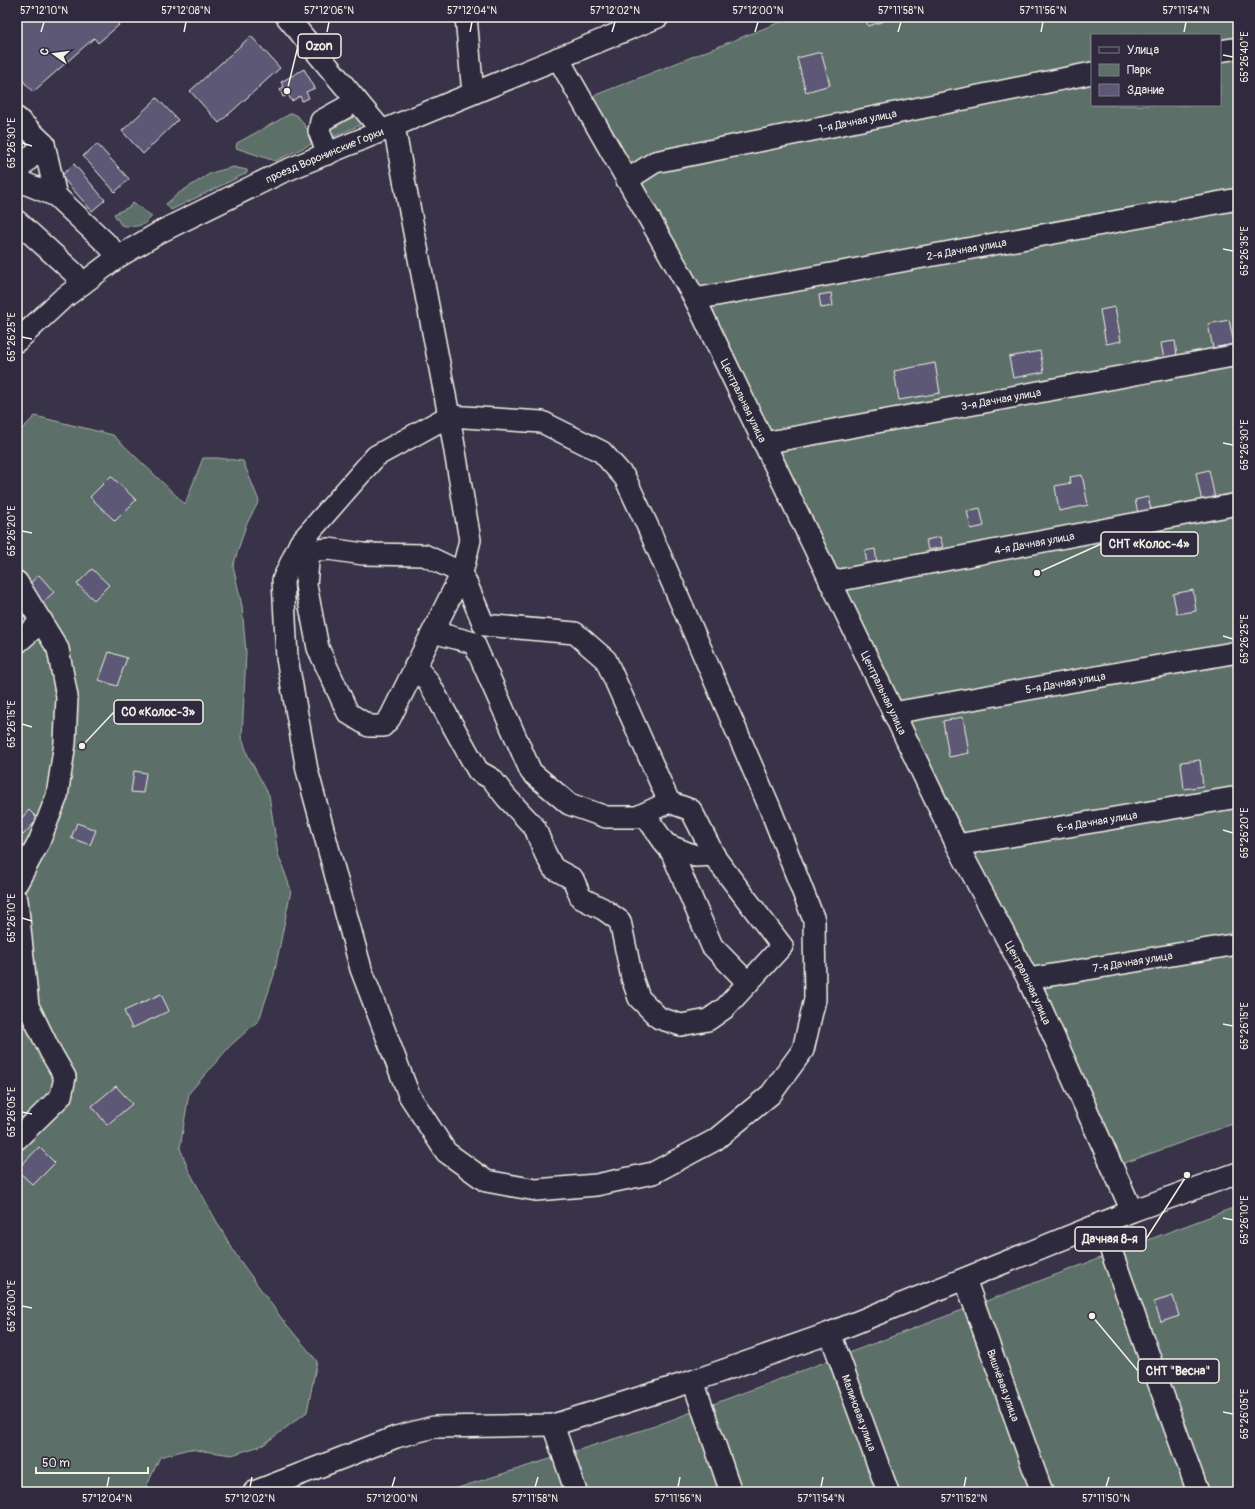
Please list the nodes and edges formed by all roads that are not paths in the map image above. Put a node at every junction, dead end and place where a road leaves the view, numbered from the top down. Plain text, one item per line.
1 (287, 17) edge
2 (466, 17) edge
3 (658, 17) edge
4 (1238, 48) edge
5 (1221, 50) edge
6 (558, 58) junction
7 (1091, 73) edge
8 (474, 92) junction
9 (357, 102) junction
10 (17, 118) edge
11 (388, 129) junction
12 (44, 144) junction
13 (328, 154) junction
14 (17, 171) edge
15 (17, 180) edge
16 (627, 180) junction
17 (56, 196) junction
18 (1238, 199) edge
19 (17, 221) edge
20 (118, 257) junction
21 (82, 284) junction
22 (695, 299) junction
23 (17, 341) edge
24 (1238, 355) edge
25 (449, 416) junction
26 (764, 443) junction
27 (1238, 504) edge
28 (304, 547) junction
29 (462, 573) junction
30 (17, 582) edge
31 (830, 582) junction
32 (42, 621) junction
33 (433, 632) junction
34 (17, 643) edge
35 (1238, 652) edge
36 (415, 666) junction
37 (893, 713) junction
38 (1238, 797) edge
39 (669, 802) junction
40 (644, 814) junction
41 (665, 844) junction
42 (957, 845) junction
43 (714, 855) junction
44 (17, 883) edge
45 (17, 900) edge
46 (1238, 944) edge
47 (1028, 979) junction
48 (748, 983) junction
49 (17, 1138) edge
50 (1238, 1173) edge
51 (1132, 1211) junction
52 (1100, 1224) junction
53 (965, 1278) junction
54 (830, 1334) junction
55 (693, 1381) junction
56 (553, 1425) junction
57 (295, 1485) edge
58 (254, 1492) edge
59 (576, 1492) edge
60 (731, 1492) edge
61 (888, 1492) edge
62 (1042, 1492) edge
63 (1198, 1492) edge

1 - 9 street
2 - 8 street
3 - 6 street, проезд Воронинские Горки
4 - 5 street
6 - 8 street, проезд Воронинские Горки
6 - 16 street, Центральная улица
7 - 16 street, 1-я Дачная улица
8 - 11 street, проезд Воронинские Горки
9 - 11 street
9 - 13 street
10 - 12 street
11 - 13 street, проезд Воронинские Горки
11 - 25 street
12 - 14 street
12 - 17 street
13 - 20 street, проезд Воронинские Горки
15 - 17 street
16 - 22 street, Центральная улица
17 - 20 street
18 - 22 street, 2-я Дачная улица
19 - 21 street
20 - 21 street, проезд Воронинские Горки
21 - 23 street, проезд Воронинские Горки
22 - 26 street, Центральная улица
24 - 26 street, 3-я Дачная улица
25 - 28 street
25 - 28 street
25 - 29 street
26 - 31 street, Центральная улица
27 - 31 street, 4-я Дачная улица
28 - 29 street
28 - 36 street
29 - 33 street
29 - 39 street
30 - 32 street
31 - 37 street, Центральная улица
32 - 34 street
32 - 44 street
33 - 36 street
33 - 40 street
35 - 37 street, 5-я Дачная улица
36 - 48 street
37 - 42 street, Центральная улица
38 - 42 street, 6-я Дачная улица
39 - 40 street
39 - 43 street
40 - 41 street
41 - 43 street
41 - 48 street
42 - 47 street, Центральная улица
43 - 48 street
45 - 49 street
46 - 47 street, 7-я Дачная улица
47 - 51 street, Центральная улица
50 - 51 street
51 - 52 street
52 - 53 street
52 - 63 street
53 - 54 street
53 - 62 street, Вишнёвая улица
54 - 55 street
54 - 61 street, Малиновая улица
55 - 56 street
55 - 60 street
56 - 57 street
56 - 59 street
57 - 58 street

